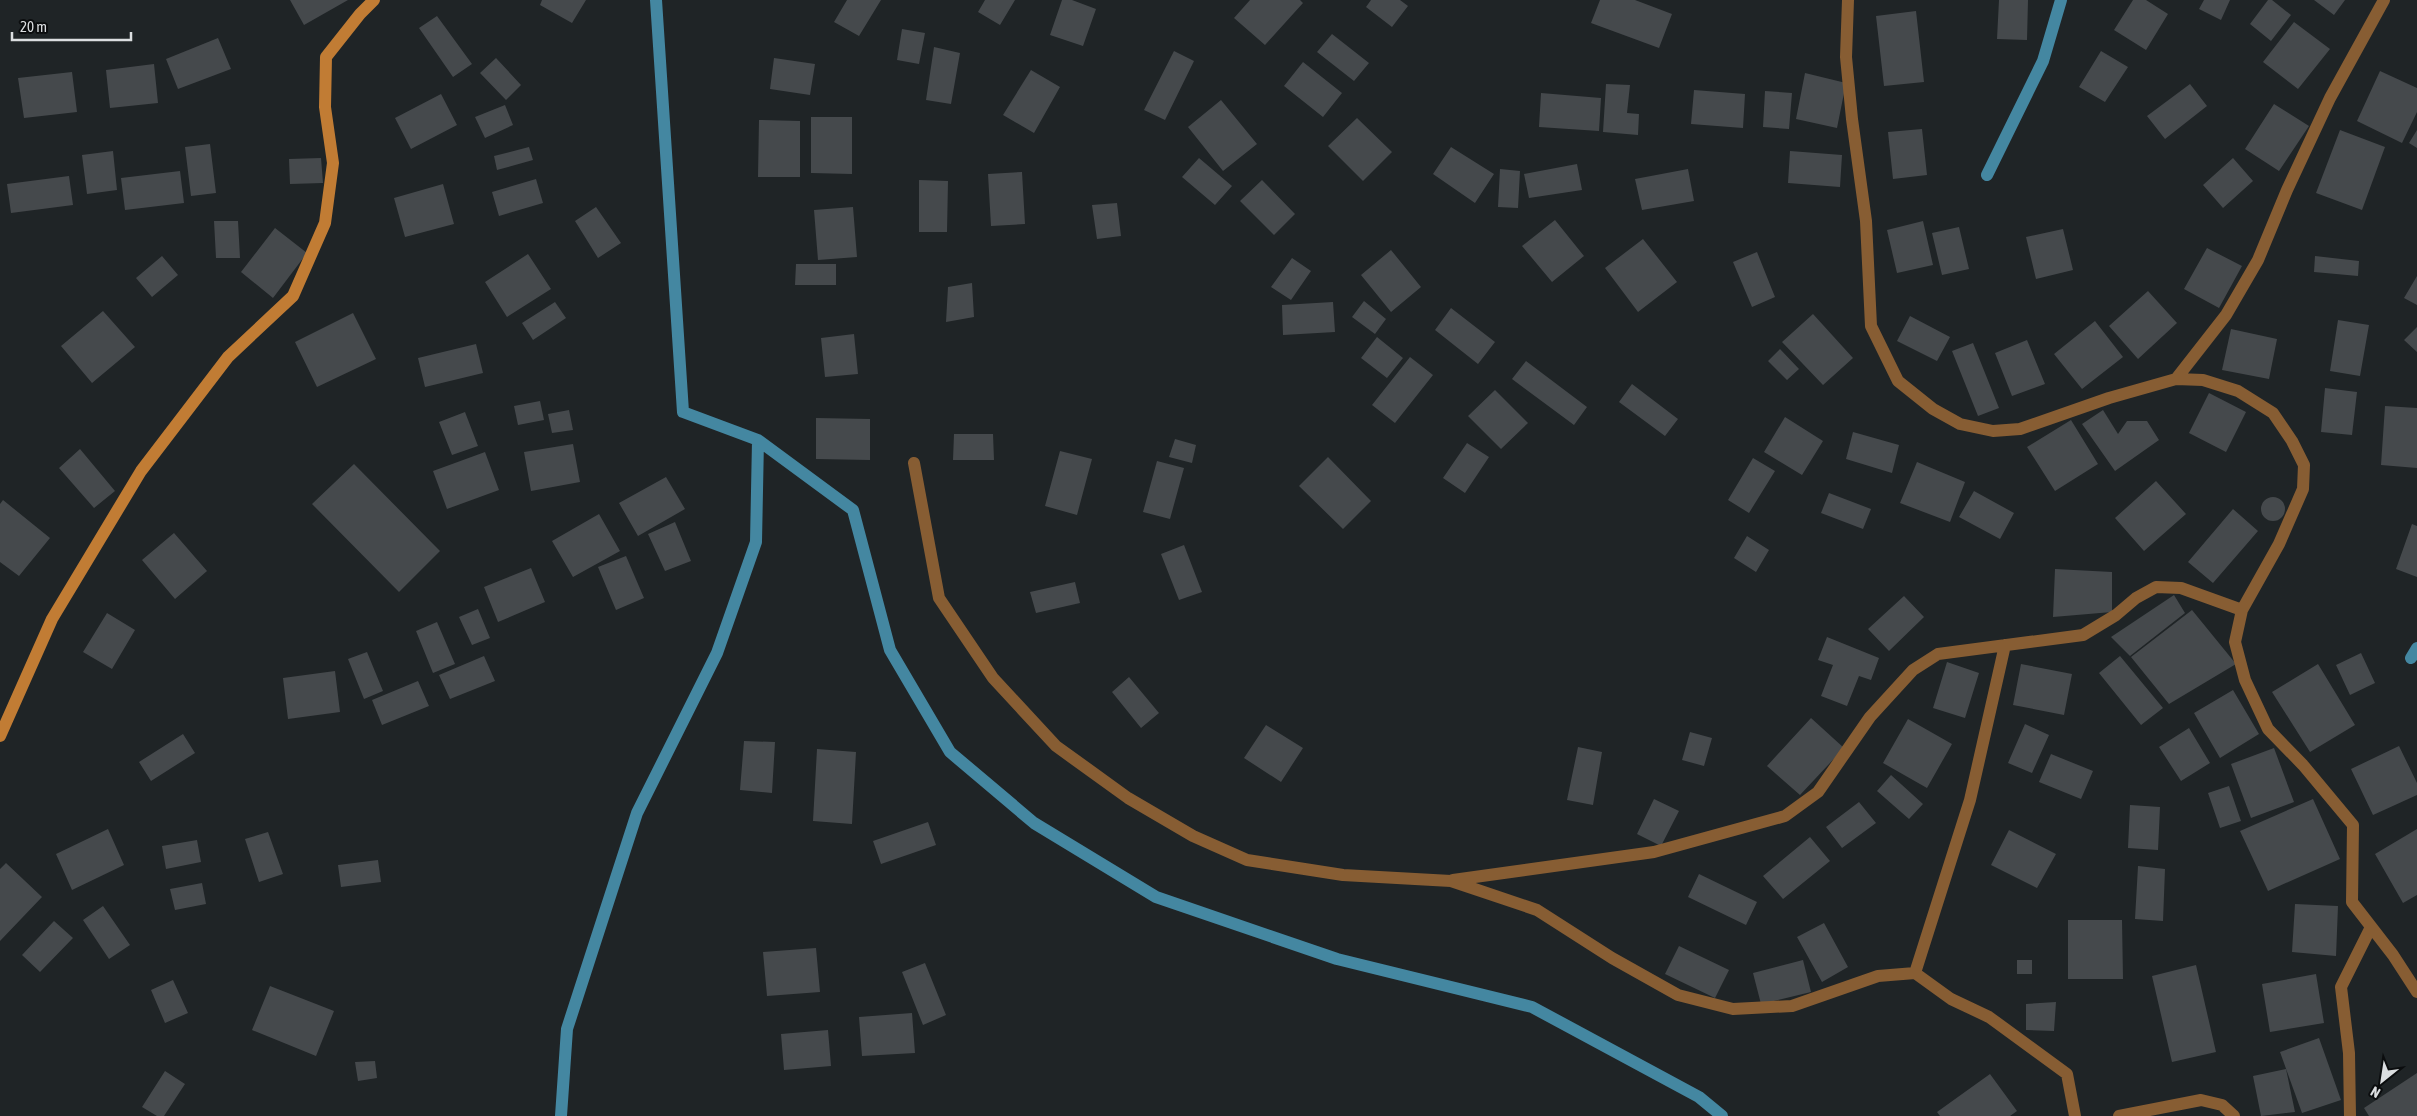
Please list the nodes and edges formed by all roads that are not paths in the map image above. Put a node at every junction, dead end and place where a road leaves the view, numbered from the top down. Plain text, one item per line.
1 (374, 0) edge
2 (1848, 0) edge
3 (2384, 0) edge
4 (2176, 379) junction
5 (914, 463) dead end
6 (2242, 610) junction
7 (2005, 645) junction
8 (0, 736) edge
9 (1451, 881) junction
10 (2371, 927) junction
11 (1915, 973) junction
12 (2417, 992) edge
13 (2075, 1116) edge
14 (2119, 1116) edge
15 (2234, 1116) edge
16 (2350, 1116) edge

1 - 8 street
2 - 4 street
3 - 4 street
4 - 6 street
5 - 9 street
6 - 7 street
6 - 10 street
7 - 9 street
7 - 11 street
9 - 11 street
10 - 12 street
10 - 16 street
11 - 13 street
14 - 15 street

